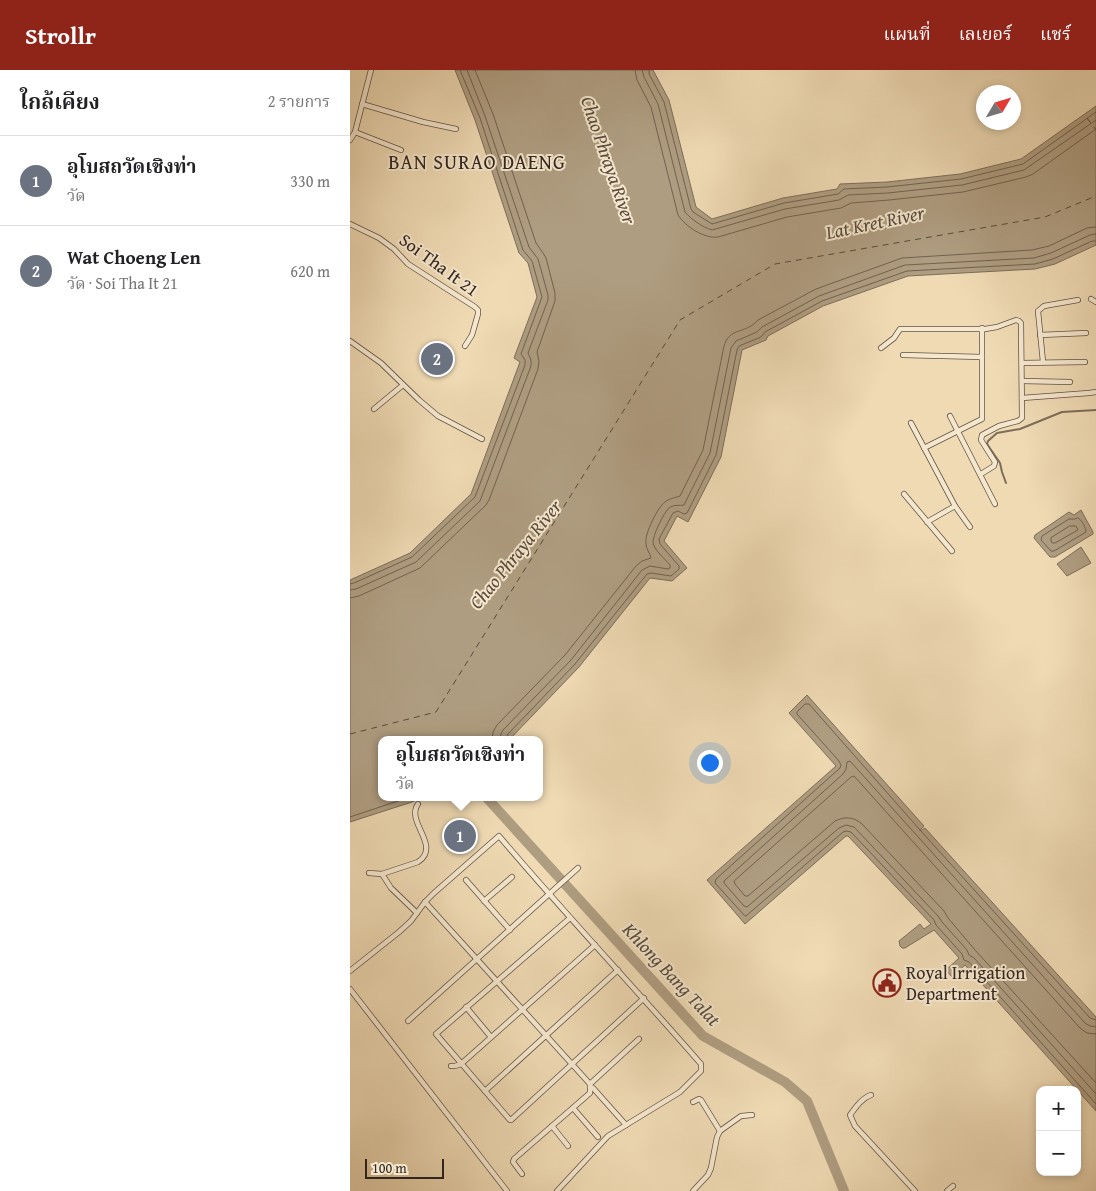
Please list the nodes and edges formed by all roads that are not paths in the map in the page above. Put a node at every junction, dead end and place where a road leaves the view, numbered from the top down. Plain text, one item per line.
1 (371, 70) edge
2 (362, 104) junction
3 (456, 129) dead end
4 (355, 132) junction
5 (350, 140) edge
6 (401, 150) dead end
7 (350, 224) edge
8 (1078, 300) dead end
9 (1023, 315) dead end
10 (1019, 321) junction
11 (982, 328) junction
12 (1086, 333) dead end
13 (1040, 335) junction
14 (350, 341) edge
15 (465, 346) dead end
16 (881, 348) dead end
17 (903, 356) dead end
18 (982, 357) junction
19 (1022, 362) junction
20 (1043, 362) junction
21 (1085, 362) dead end
22 (1022, 381) junction
23 (1070, 382) dead end
24 (403, 385) junction
25 (1096, 392) edge
26 (1022, 398) junction
27 (374, 409) dead end
28 (950, 416) dead end
29 (911, 424) dead end
30 (958, 430) junction
31 (482, 439) dead end
32 (924, 448) junction
33 (980, 474) junction
34 (904, 494) dead end
35 (995, 504) dead end
36 (955, 506) junction
37 (927, 522) junction
38 (970, 527) dead end
39 (952, 551) dead end
40 (418, 804) dead end
41 (578, 868) dead end
42 (369, 873) dead end
43 (382, 874) junction
44 (512, 877) dead end
45 (466, 880) dead end
46 (548, 894) junction
47 (484, 901) junction
48 (425, 902) junction
49 (417, 913) junction
50 (570, 918) junction
51 (510, 930) junction
52 (595, 945) junction
53 (477, 959) junction
54 (618, 970) junction
55 (350, 971) edge
56 (497, 981) junction
57 (350, 989) edge
58 (644, 998) junction
59 (466, 1007) junction
60 (522, 1009) junction
61 (408, 1021) dead end
62 (546, 1036) junction
63 (491, 1037) junction
64 (639, 1039) dead end
65 (461, 1064) junction
66 (572, 1064) junction
67 (451, 1066) dead end
68 (590, 1086) junction
69 (485, 1091) junction
70 (871, 1095) dead end
71 (694, 1102) dead end
72 (573, 1108) junction
73 (752, 1115) dead end
74 (626, 1125) junction
75 (552, 1126) junction
76 (720, 1132) junction
77 (598, 1137) dead end
78 (568, 1146) dead end
79 (522, 1174) dead end
80 (953, 1186) dead end
81 (506, 1191) edge
82 (557, 1191) edge
83 (693, 1191) edge
84 (915, 1191) edge
85 (947, 1191) edge

1 - 2 street
2 - 3 street
2 - 4 street
4 - 5 street
4 - 6 street
7 - 15 street, Soi Tha It 21
8 - 13 street
9 - 10 street
10 - 11 street
10 - 19 street
11 - 16 street
11 - 18 street
12 - 13 street
13 - 20 street
14 - 24 street
17 - 18 street
18 - 30 street
19 - 20 street
19 - 22 street
20 - 21 street
22 - 23 street
22 - 26 street
24 - 27 street
24 - 31 street
25 - 26 street
26 - 33 street
28 - 30 street
29 - 32 street
30 - 32 street
30 - 33 street
32 - 36 street
33 - 35 street
34 - 37 street
36 - 37 street
36 - 38 street
37 - 39 street
40 - 43 street
41 - 46 street
42 - 43 street
43 - 49 street
44 - 47 street
45 - 47 street
46 - 48 street
46 - 50 street
46 - 51 street
47 - 51 street
48 - 49 street
48 - 53 street
49 - 55 street
50 - 52 street
50 - 56 street
51 - 53 street
52 - 54 street
52 - 60 street
53 - 56 street
53 - 61 street
54 - 58 street
54 - 62 street
56 - 59 street
56 - 60 street
57 - 81 street
58 - 66 street
58 - 74 street
59 - 63 street
59 - 65 street
60 - 62 street
60 - 63 street
62 - 66 street
62 - 69 street
63 - 65 street
64 - 68 street
65 - 67 street
65 - 69 street
66 - 68 street
66 - 69 street
68 - 72 street
68 - 74 street
70 - 84 street
71 - 76 street
72 - 75 street
72 - 77 street
73 - 76 street
74 - 82 street
75 - 78 street
75 - 79 street
76 - 83 street
80 - 85 street

